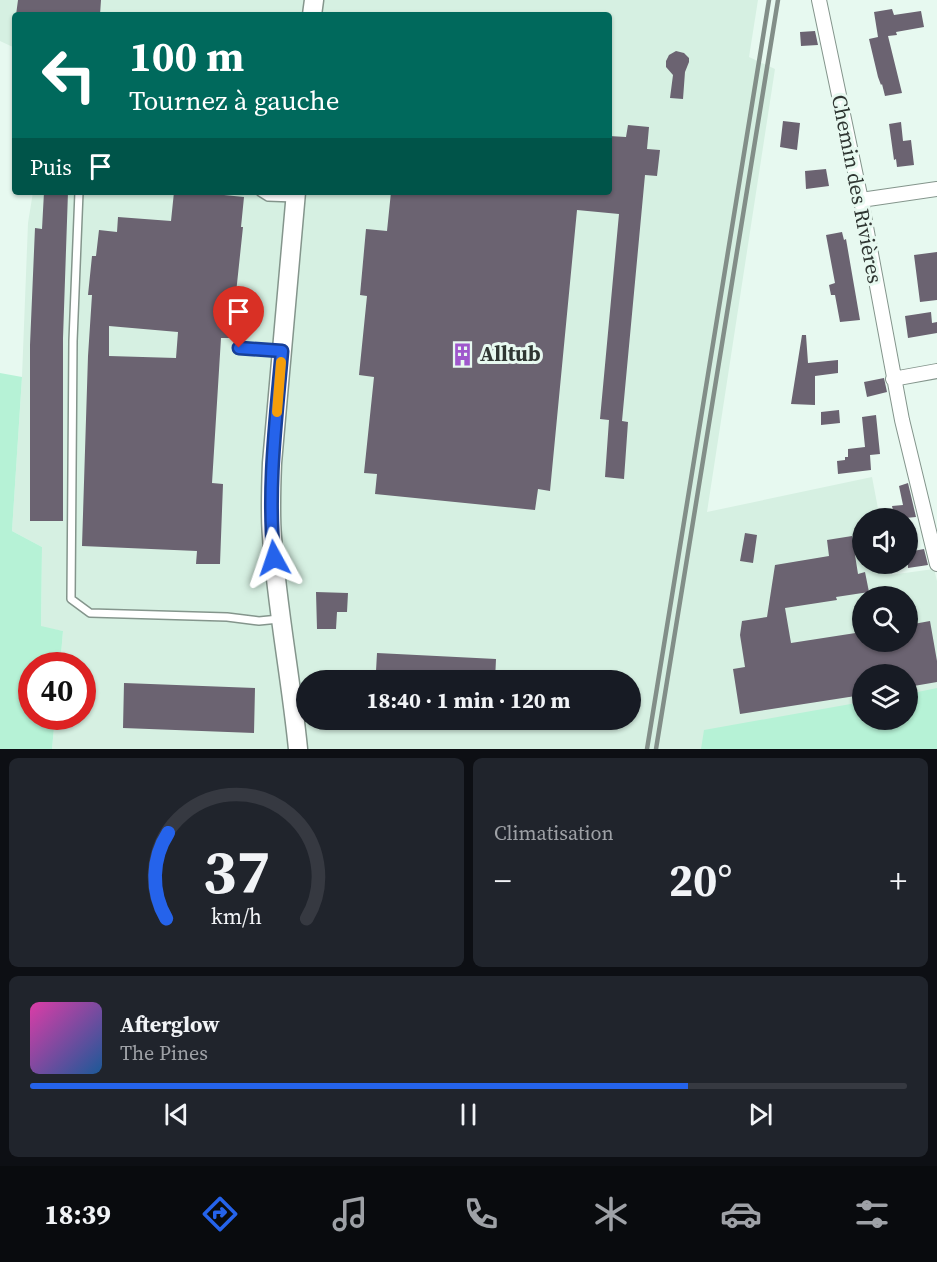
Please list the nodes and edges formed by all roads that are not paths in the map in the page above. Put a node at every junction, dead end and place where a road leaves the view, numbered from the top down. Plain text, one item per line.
1 (819, 0) edge
2 (937, 189) edge
3 (79, 195) edge
4 (265, 195) edge
5 (296, 195) edge
6 (861, 200) junction
7 (239, 348) dead end
8 (282, 351) junction
9 (937, 371) edge
10 (893, 379) junction
11 (937, 564) edge
12 (281, 619) junction
13 (298, 749) edge

1 - 6 street, Chemin des Rivières
2 - 6 street
3 - 12 lane
4 - 5 lane
5 - 8 street
6 - 10 street, Chemin des Rivières
7 - 8 lane
8 - 12 street
9 - 10 street
10 - 11 street, Chemin des Rivières
12 - 13 street

